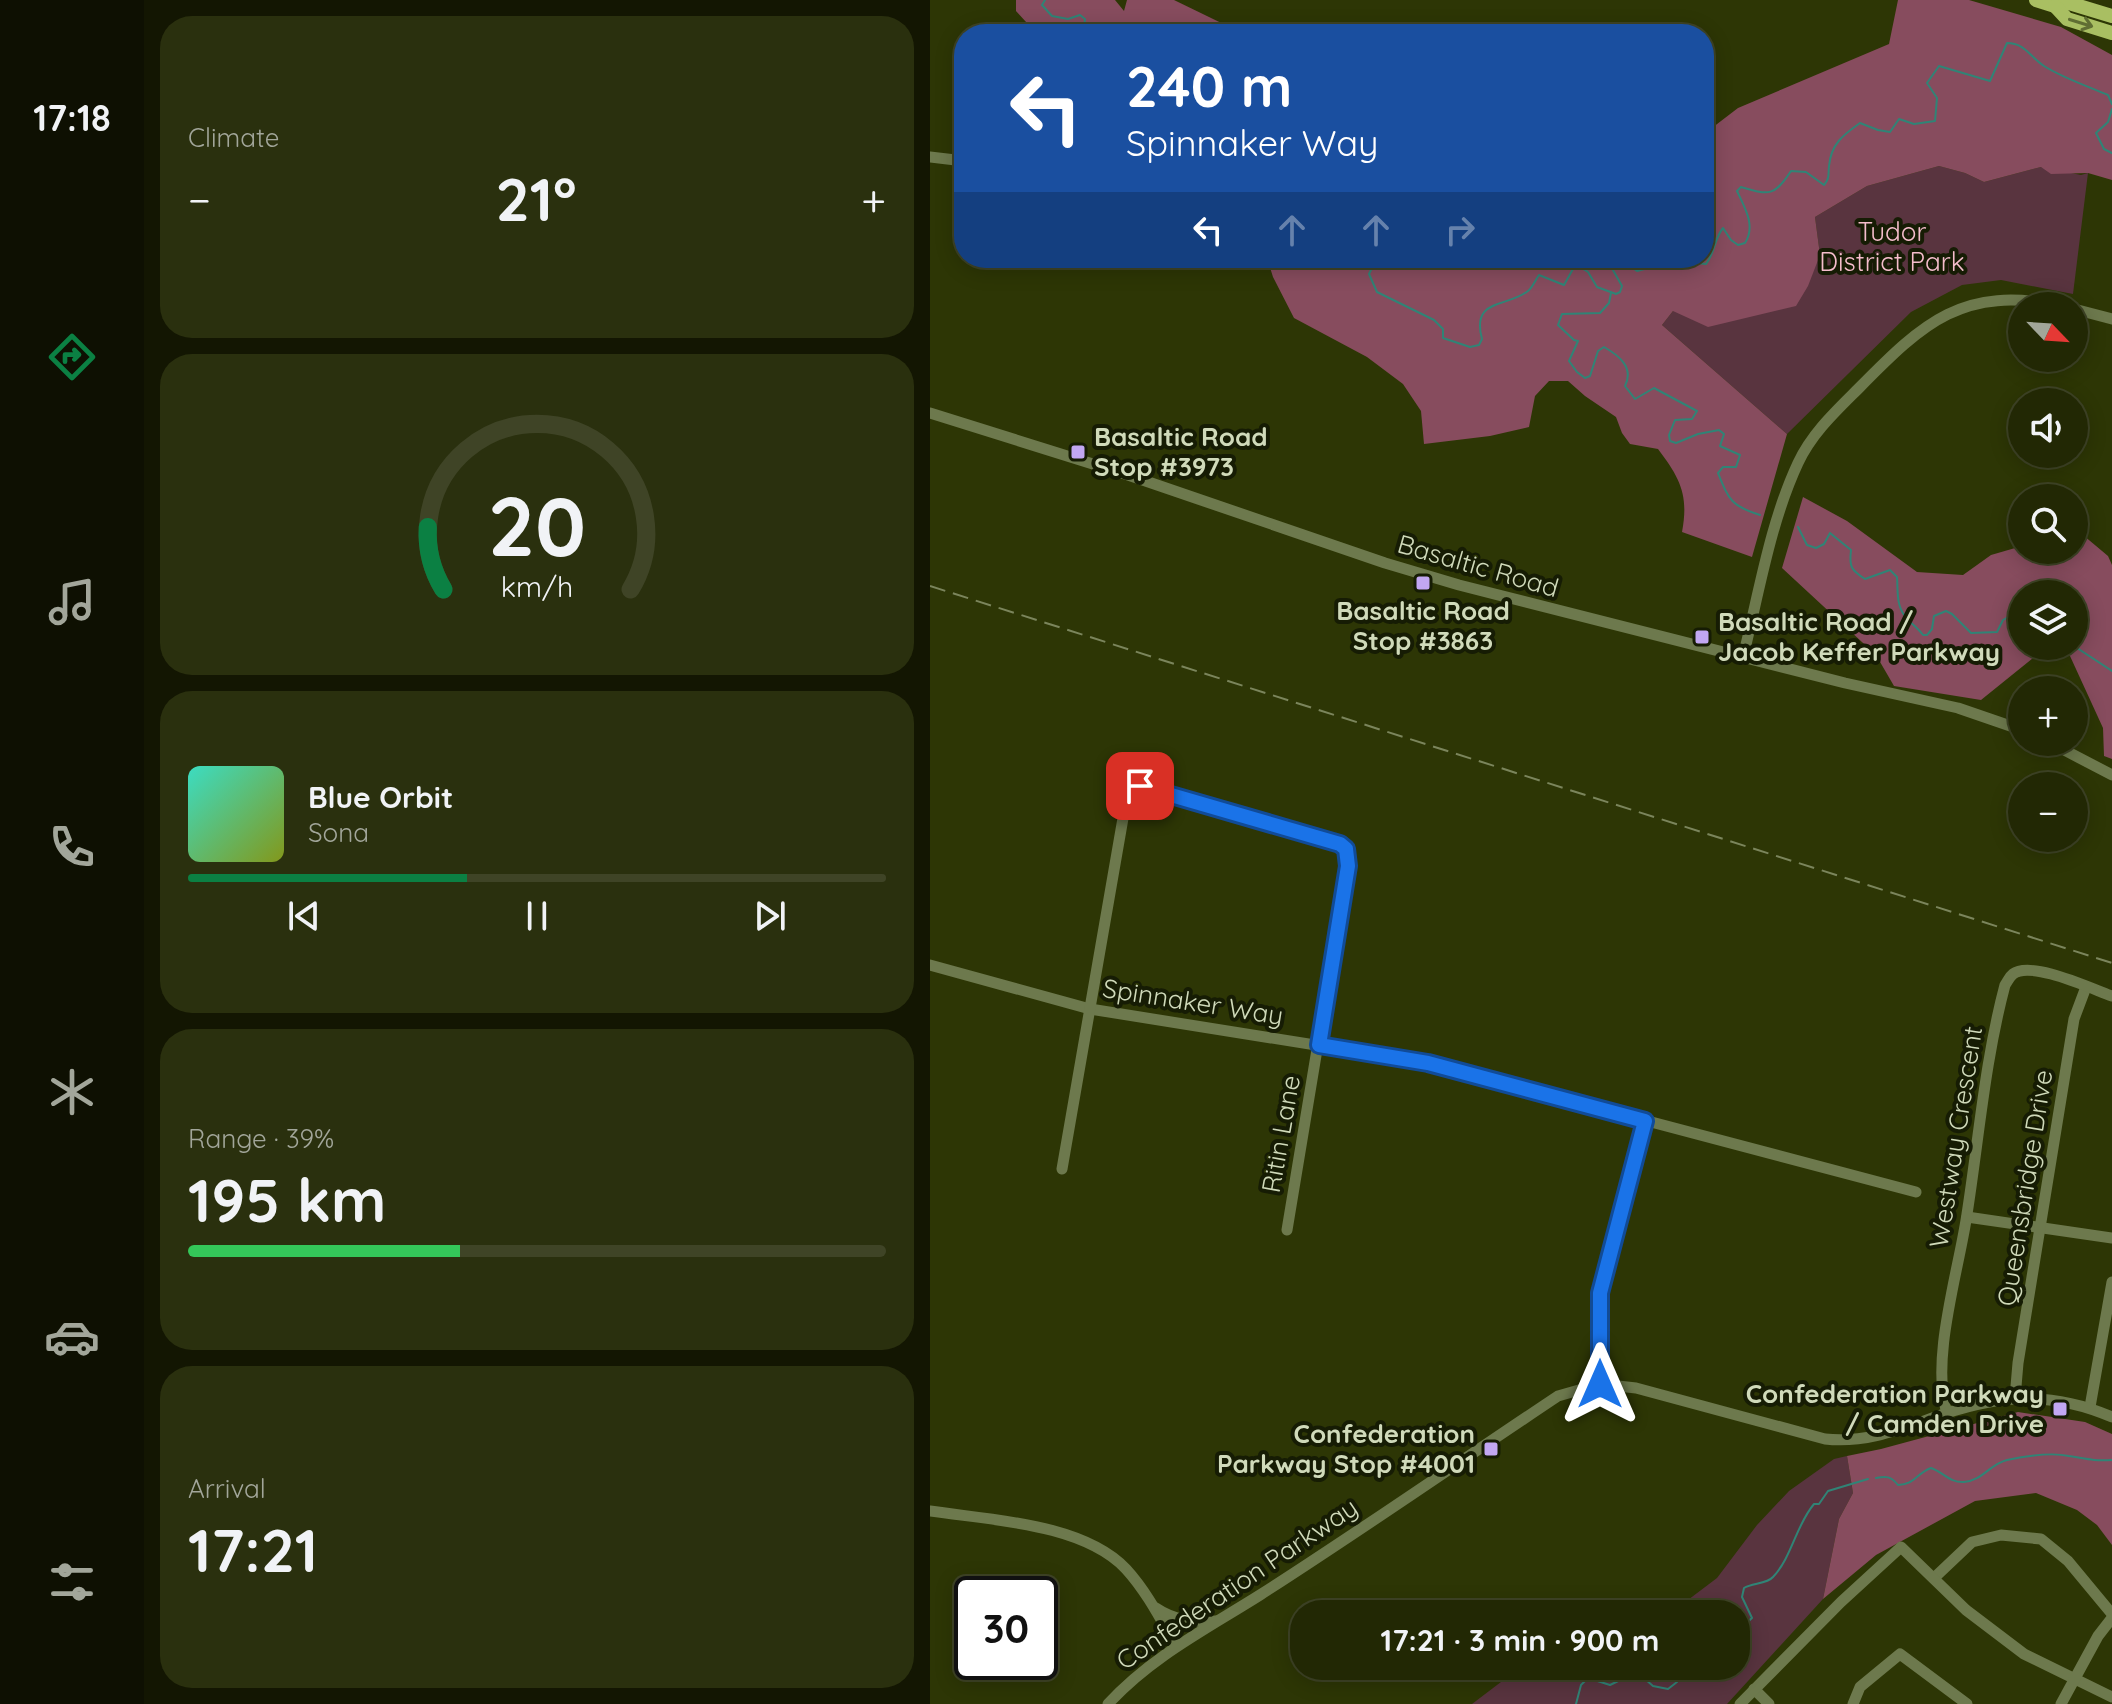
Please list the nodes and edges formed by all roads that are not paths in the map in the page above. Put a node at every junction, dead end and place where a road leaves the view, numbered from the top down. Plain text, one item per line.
1 (2036, 0) edge
2 (2055, 6) junction
3 (2112, 16) edge
4 (2112, 33) edge
5 (930, 157) edge
6 (954, 160) edge
7 (2008, 299) edge
8 (2088, 313) edge
9 (2112, 319) edge
10 (930, 413) edge
11 (1743, 657) junction
12 (2008, 725) edge
13 (2076, 756) edge
14 (2112, 775) edge
15 (930, 965) edge
16 (2086, 987) junction
17 (2112, 996) edge
18 (1090, 1009) junction
19 (1319, 1045) junction
20 (1645, 1121) junction
21 (1062, 1169) dead end
22 (1916, 1192) dead end
23 (1967, 1217) junction
24 (2040, 1229) junction
25 (1287, 1230) dead end
26 (2112, 1238) edge
27 (2112, 1282) edge
28 (2107, 1334) edge
29 (1600, 1384) junction
30 (2015, 1398) junction
31 (2090, 1407) junction
32 (1947, 1413) junction
33 (2112, 1417) edge
34 (930, 1511) edge
35 (1934, 1578) junction
36 (1154, 1606) junction
37 (2112, 1616) edge
38 (1216, 1621) junction
39 (1176, 1646) junction
40 (2075, 1678) junction
41 (1754, 1689) junction
42 (2112, 1697) edge
43 (1108, 1704) edge
44 (1740, 1704) edge
45 (1769, 1704) edge
46 (1853, 1704) edge
47 (1967, 1704) edge
48 (2061, 1704) edge

1 - 2 main road
2 - 3 main road
2 -> 4 main road
5 - 6 street
7 - 11 street
8 - 9 street
10 - 11 street, Basaltic Road
11 - 12 street, Basaltic Road
13 - 14 street
15 - 18 street, Spinnaker Way
16 - 17 street, Westway Crescent
16 - 23 street, Westway Crescent
16 - 24 street, Queensbridge Drive
18 - 19 street, Spinnaker Way
18 - 19 street, Ritin Lane
18 - 21 street
19 - 20 street, Spinnaker Way
19 - 25 street, Ritin Lane
20 - 22 street, Spinnaker Way
20 - 29 street
23 - 24 street
23 - 32 street, Westway Crescent
24 - 26 street
24 - 30 street, Queensbridge Drive
27 - 28 street
28 - 31 street
29 - 32 street, Confederation Parkway
29 - 38 street, Confederation Parkway
30 - 31 street, Confederation Parkway
30 - 32 street, Confederation Parkway
31 - 33 street, Confederation Parkway
34 - 36 street
35 - 37 street
35 - 40 street
35 - 41 street
36 - 38 street
36 - 39 street
37 - 40 street
38 - 39 street, Confederation Parkway
39 - 43 street, Confederation Parkway
40 - 42 street
40 - 48 street
41 - 44 street
41 - 45 street
46 - 47 street

